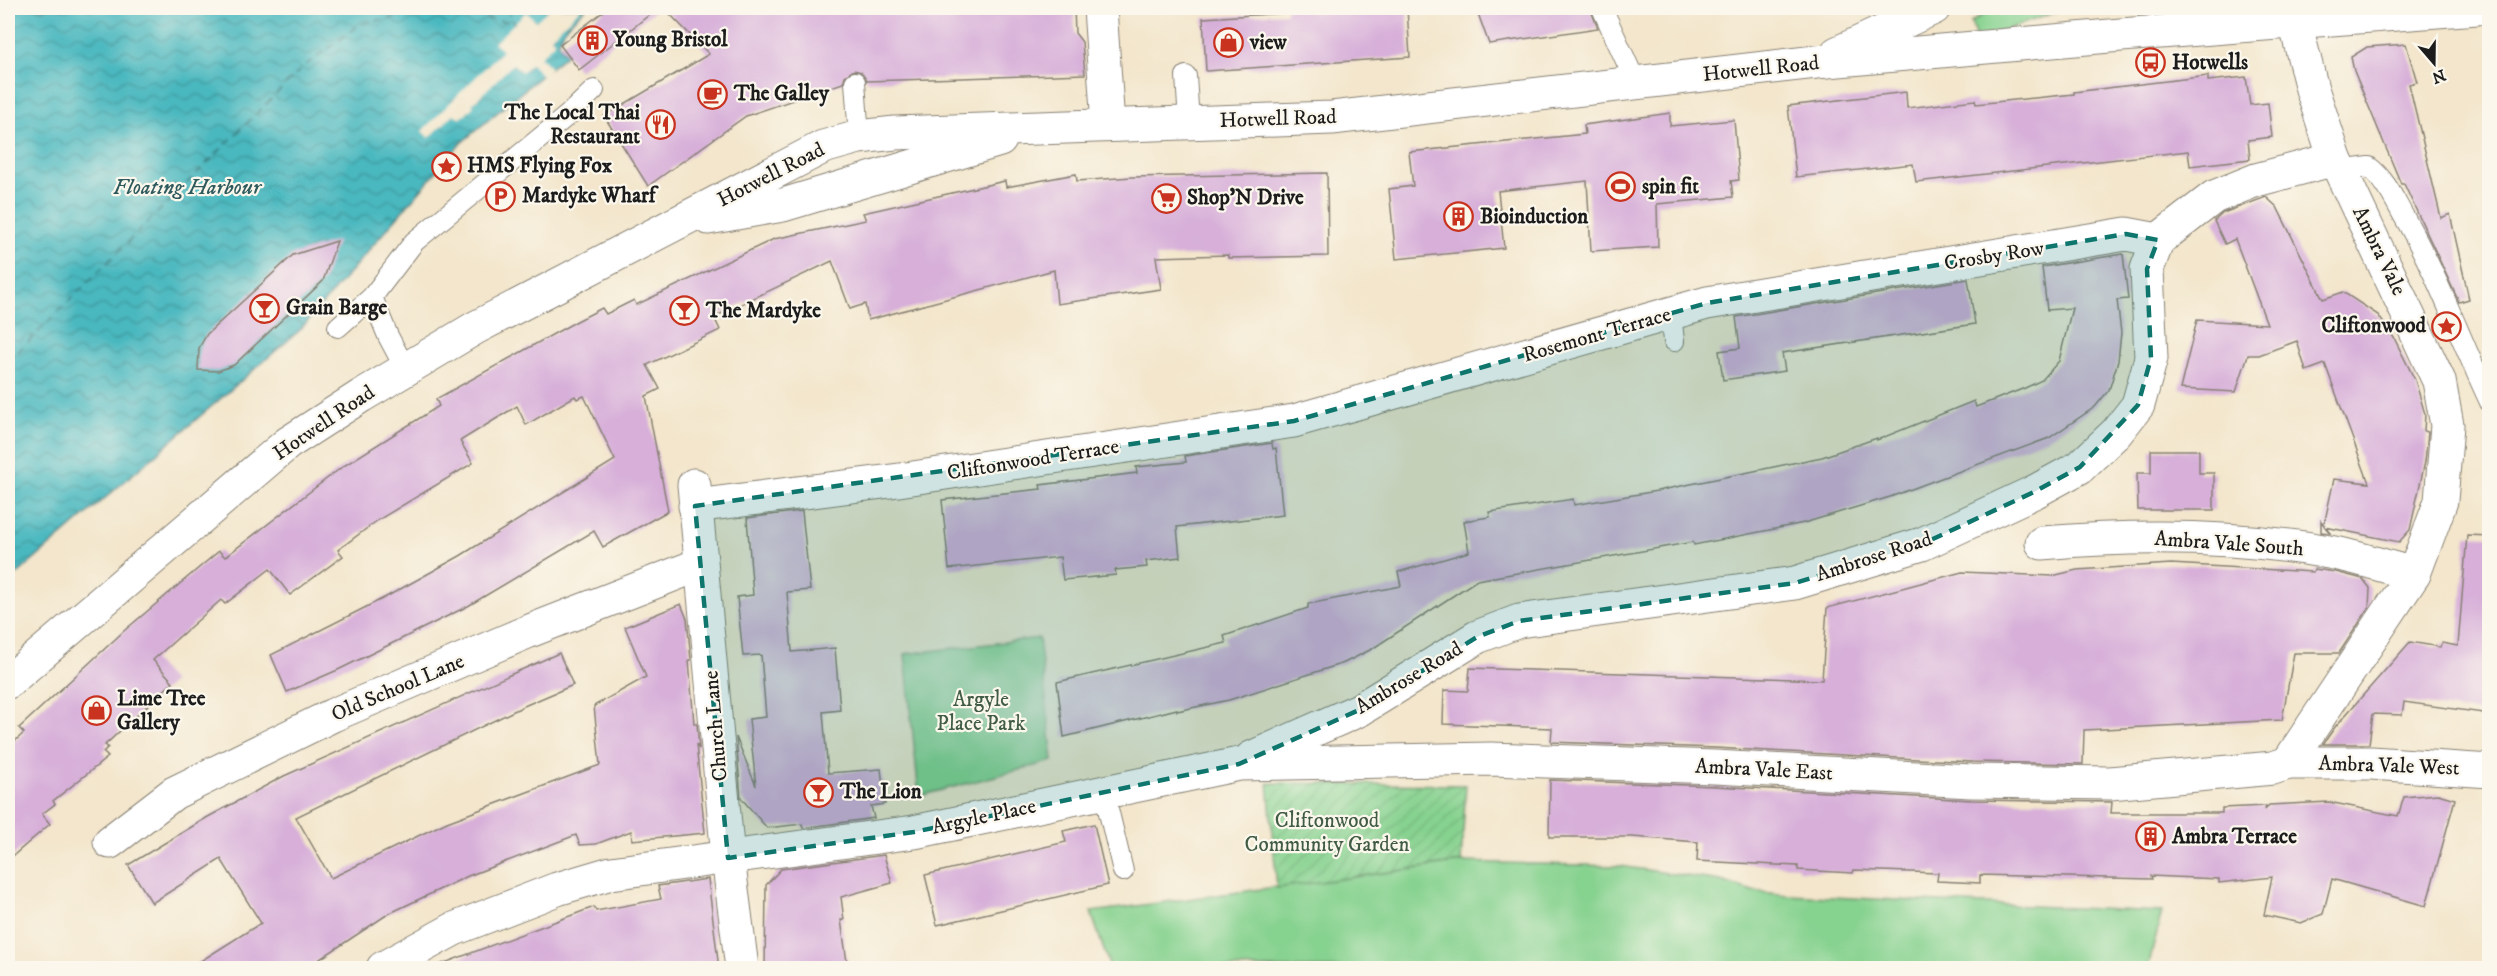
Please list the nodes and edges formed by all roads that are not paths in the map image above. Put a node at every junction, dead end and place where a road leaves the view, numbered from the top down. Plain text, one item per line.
1 (1100, 8) edge
2 (1602, 8) edge
3 (2134, 8) edge
4 (2477, 8) edge
5 (2409, 10) edge
6 (1912, 12) edge
7 (2295, 22) junction
8 (2178, 31) junction
9 (1816, 62) junction
10 (1186, 76) dead end
11 (855, 82) dead end
12 (1636, 83) junction
13 (594, 90) dead end
14 (1189, 122) junction
15 (1108, 125) junction
16 (1045, 126) junction
17 (859, 137) junction
18 (2337, 165) junction
19 (680, 222) junction
20 (2158, 240) junction
21 (1829, 282) joint
22 (372, 297) junction
23 (338, 327) dead end
24 (406, 370) junction
25 (1368, 401) joint
26 (2490, 402) edge
27 (695, 495) joint
28 (2042, 543) dead end
29 (701, 564) junction
30 (2414, 574) junction
31 (8, 682) edge
32 (2288, 763) junction
33 (1239, 764) junction
34 (2490, 771) edge
35 (1104, 792) junction
36 (110, 842) dead end
37 (728, 858) junction
38 (1123, 871) dead end
39 (383, 969) edge
40 (742, 969) edge

1 - 15 street
2 - 12 lane
3 - 8 street
4 - 5 street, Hotwell Road
5 - 7 street, Hotwell Road
6 - 9 street
7 - 8 street, Hotwell Road
7 - 18 street, Ambra Vale
8 - 9 street, Hotwell Road
9 - 12 street, Hotwell Road
10 - 14 lane
11 - 17 lane
12 - 14 street, Hotwell Road
13 - 22 lane
14 - 15 street, Hotwell Road
15 - 16 street, Hotwell Road
16 - 17 street, Hotwell Road
16 - 19 street, Hotwell Road
17 - 19 street, Hotwell Road
18 - 20 street
18 - 26 lane
18 - 30 street, Ambra Vale
19 - 24 street, Hotwell Road
20 - 21 street, Crosby Row
20 - 33 street, Ambrose Road
21 - 25 street, Rosemont Terrace
22 - 23 lane
22 - 24 lane
24 - 31 street, Hotwell Road
25 - 27 street, Cliftonwood Terrace
27 - 29 street, Church Lane
28 - 30 street, Ambra Vale South
29 - 36 street, Old School Lane
29 - 37 street, Church Lane
30 - 32 street, Ambra Vale
32 - 33 street, Ambra Vale East
32 - 34 street, Ambra Vale West
33 - 35 street, Argyle Place
35 - 37 street, Argyle Place
35 - 38 lane
37 - 39 street, Argyle Place
37 - 40 street, Church Lane

